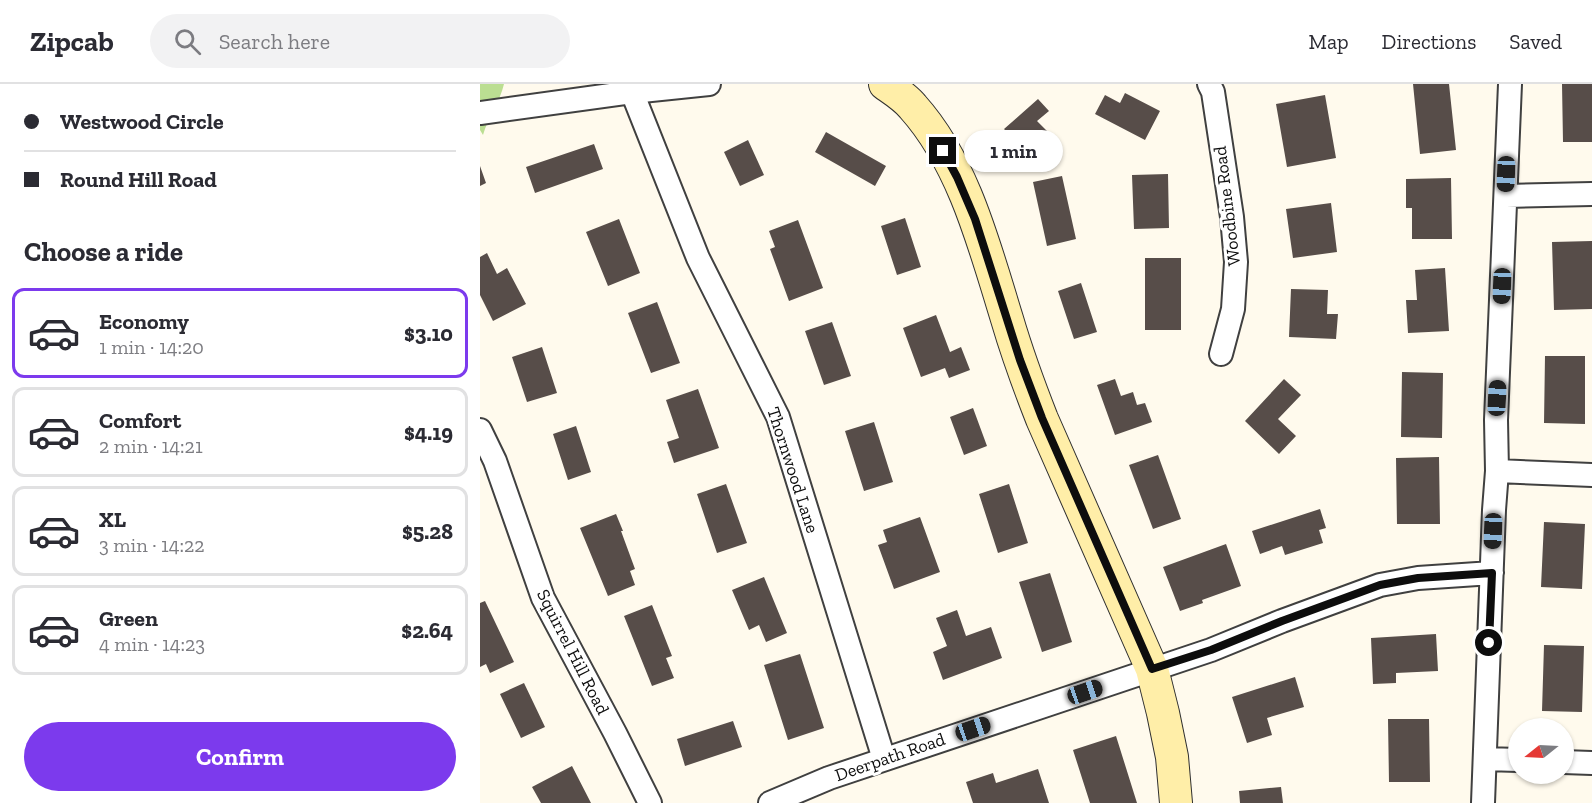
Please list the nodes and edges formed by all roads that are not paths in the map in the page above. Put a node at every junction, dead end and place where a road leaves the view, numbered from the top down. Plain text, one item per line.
1 (709, 84) edge
2 (885, 84) edge
3 (1510, 84) edge
4 (1212, 87) edge
5 (633, 92) junction
6 (480, 113) edge
7 (1592, 195) edge
8 (1506, 196) junction
9 (1221, 354) dead end
10 (480, 430) edge
11 (1497, 471) junction
12 (1592, 475) edge
13 (1492, 573) junction
14 (1152, 669) junction
15 (884, 759) junction
16 (1485, 759) junction
17 (1508, 760) edge
18 (1574, 762) edge
19 (1592, 763) edge
20 (650, 803) edge
21 (770, 803) edge
22 (1176, 803) edge
23 (1483, 803) edge

1 - 5 street
2 - 14 street
3 - 8 street
4 - 9 street, Woodbine Road
5 - 6 street
5 - 15 street, Thornwood Lane
7 - 8 street
8 - 11 street
10 - 20 street, Squirrel Hill Road
11 - 12 street
11 - 13 street
13 - 14 street, Deerpath Road
13 - 16 street
14 - 15 street, Deerpath Road
14 - 22 street
15 - 21 street, Deerpath Road
16 - 17 street
16 - 23 street
18 - 19 street

